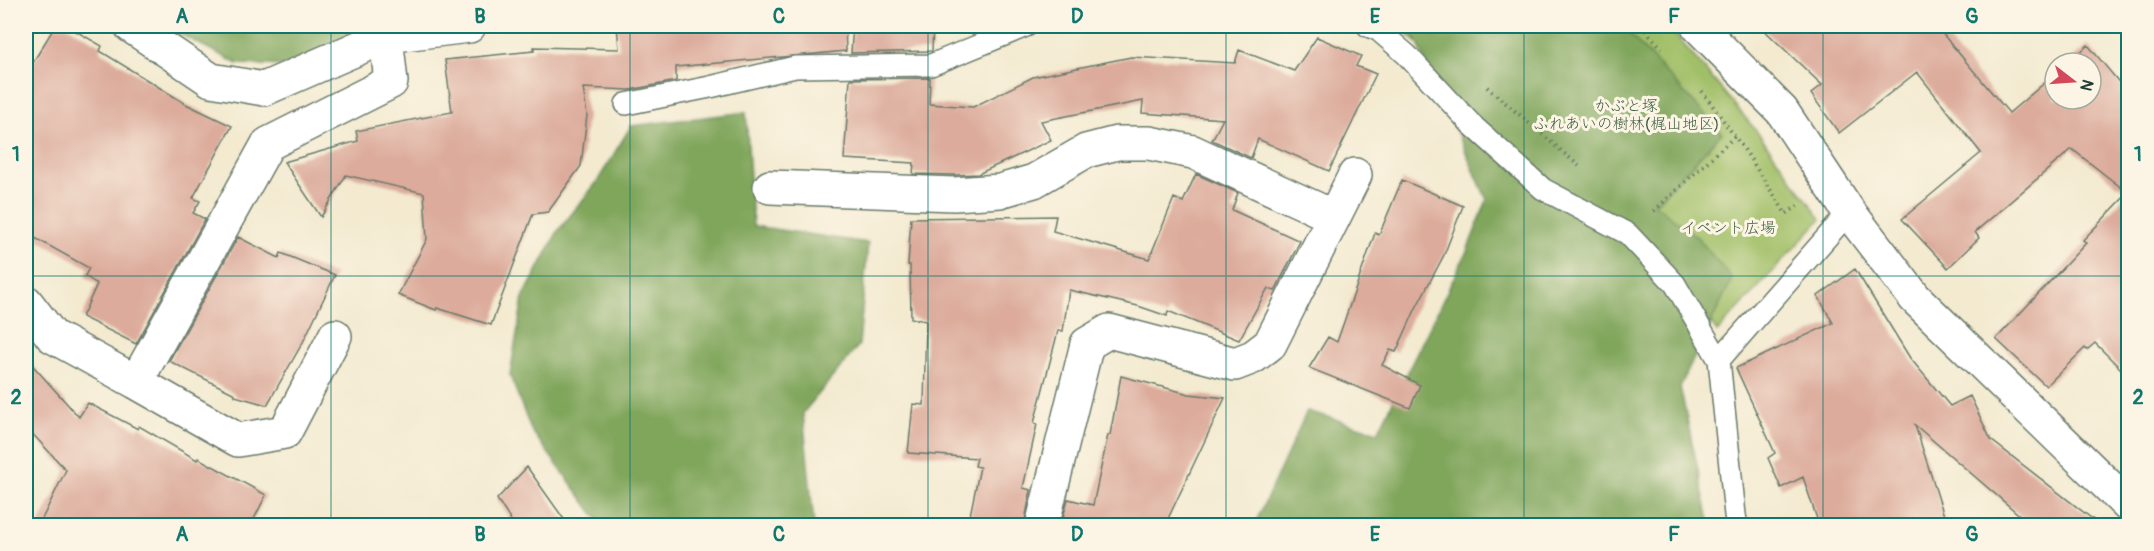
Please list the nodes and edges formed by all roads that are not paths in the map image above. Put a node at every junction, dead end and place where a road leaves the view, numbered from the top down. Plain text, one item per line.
1 (131, 26) edge
2 (469, 26) edge
3 (1026, 26) edge
4 (1368, 26) edge
5 (1698, 26) edge
6 (386, 36) junction
7 (626, 104) dead end
8 (1355, 175) dead end
9 (770, 187) dead end
10 (1849, 212) junction
11 (1334, 217) junction
12 (26, 302) edge
13 (335, 336) dead end
14 (1719, 360) junction
15 (136, 382) junction
16 (2128, 505) edge
17 (1042, 525) edge
18 (1737, 525) edge

1 - 6 street
2 - 6 street
3 - 7 lane
4 - 14 lane
5 - 10 street
6 - 15 street
8 - 11 street
9 - 11 street
10 - 14 lane
10 - 16 street
11 - 17 street
12 - 15 street
13 - 15 street
14 - 18 lane

